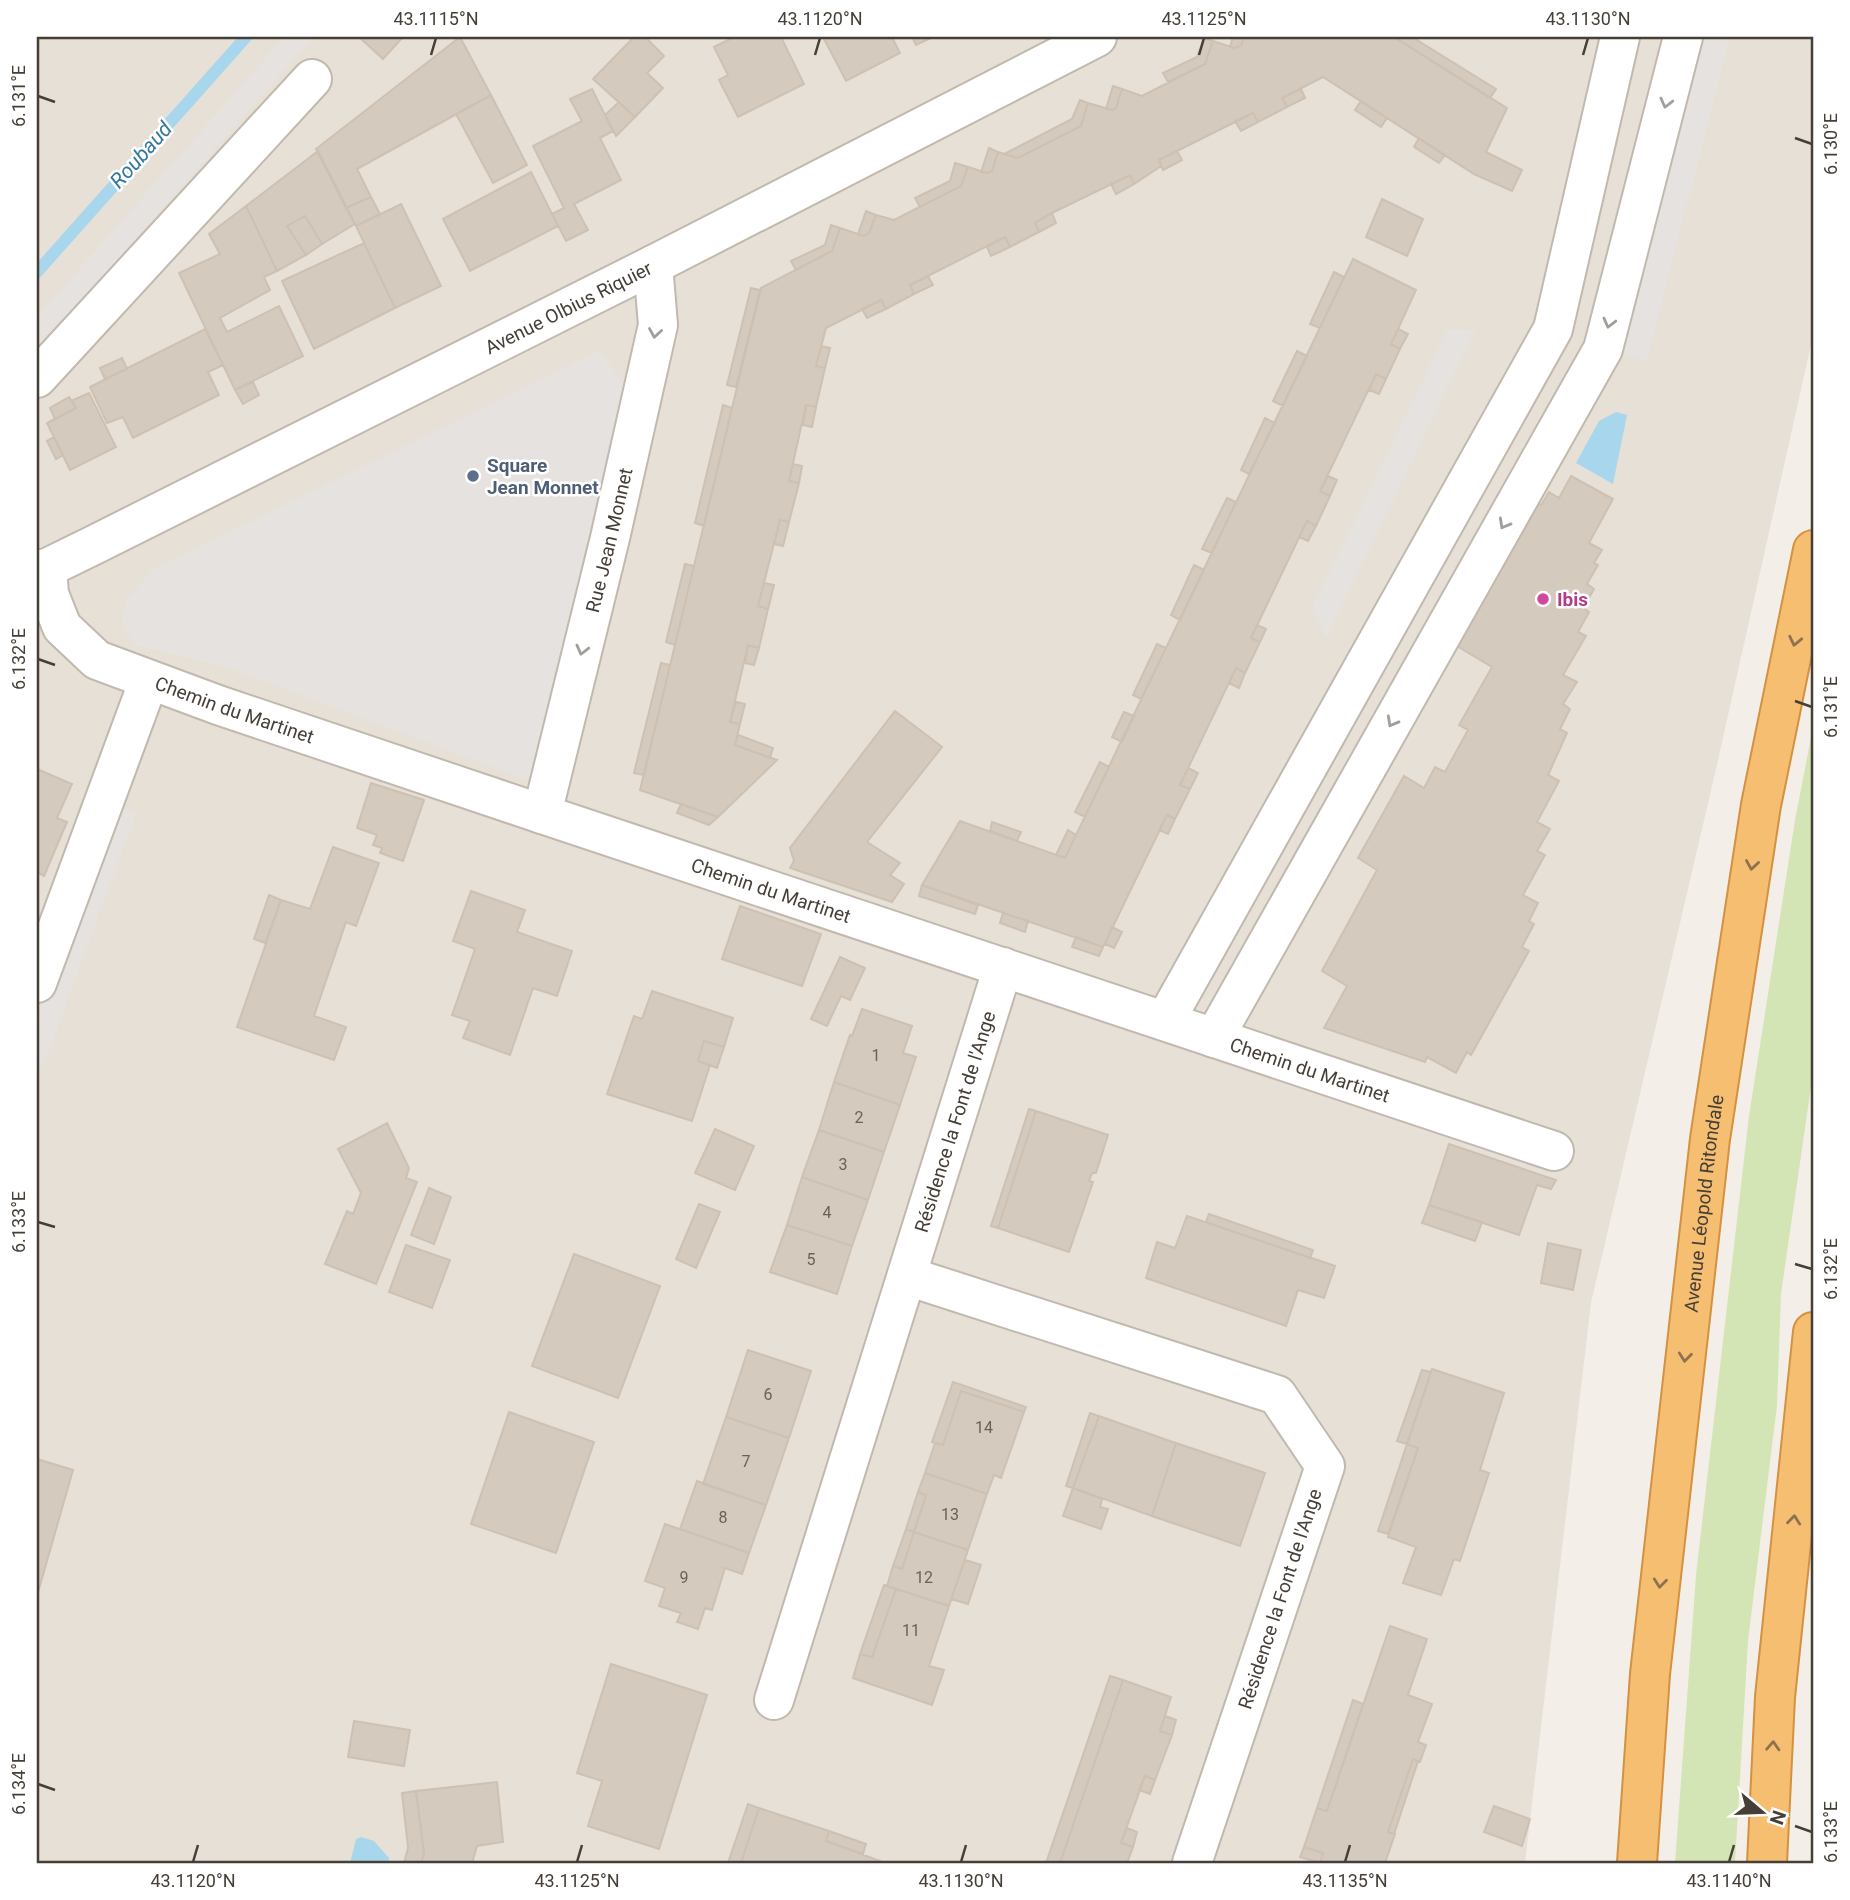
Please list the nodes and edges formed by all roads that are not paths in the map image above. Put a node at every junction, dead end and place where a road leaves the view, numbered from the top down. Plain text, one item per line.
1 (1097, 37) edge
2 (1620, 37) edge
3 (1683, 37) edge
4 (312, 79) dead end
5 (653, 265) junction
6 (37, 378) edge
7 (1813, 550) edge
8 (42, 569) edge
9 (149, 680) junction
10 (542, 814) junction
11 (1003, 967) junction
12 (37, 983) edge
13 (1166, 1021) junction
14 (1214, 1038) junction
15 (1554, 1152) dead end
16 (906, 1276) junction
17 (1813, 1332) edge
18 (774, 1700) dead end
19 (1192, 1863) edge
20 (1637, 1863) edge
21 (1767, 1863) edge

1 - 5 street, Avenue Olbius Riquier
2 - 13 street
3 -> 14 street
4 - 6 street
5 - 8 street, Avenue Olbius Riquier
5 -> 10 street, Rue Jean Monnet
7 -> 20 highway, Avenue Léopold Ritondale
8 - 9 street, Chemin du Martinet
9 - 10 street, Chemin du Martinet
9 - 12 street
10 - 11 street, Chemin du Martinet
11 - 13 street, Chemin du Martinet
11 - 16 street, Résidence la Font de l'Ange
13 - 14 street, Chemin du Martinet
14 - 15 street, Chemin du Martinet
16 - 18 street, Résidence la Font de l'Ange
16 - 19 street, Résidence la Font de l'Ange
21 -> 17 highway

